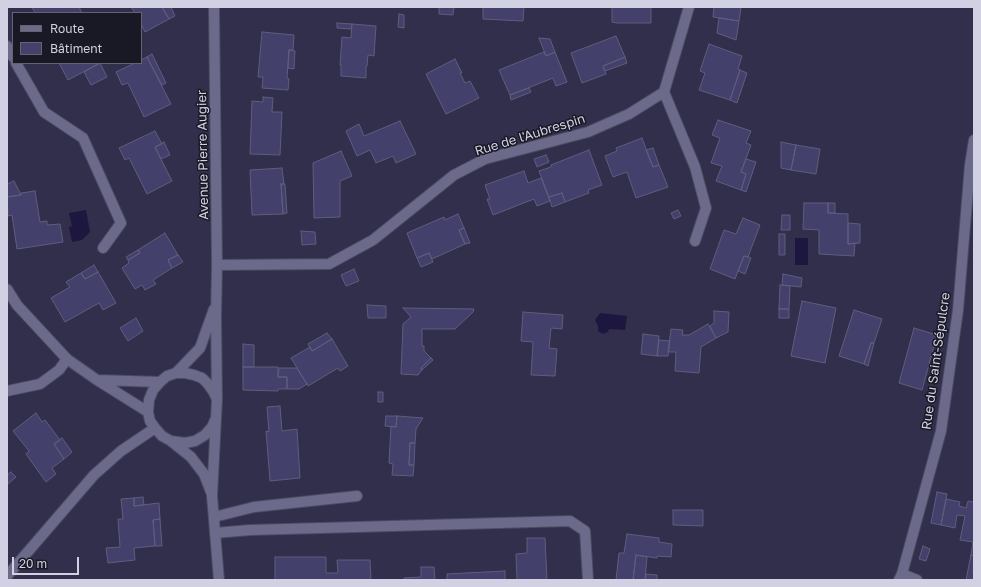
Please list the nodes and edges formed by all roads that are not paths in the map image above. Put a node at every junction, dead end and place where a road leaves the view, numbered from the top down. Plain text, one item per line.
1 (214, 7) edge
2 (689, 7) edge
3 (7, 46) edge
4 (12, 55) edge
5 (17, 64) edge
6 (664, 92) junction
7 (974, 140) edge
8 (695, 242) dead end
9 (103, 248) dead end
10 (217, 265) junction
11 (7, 289) edge
12 (216, 302) junction
13 (67, 359) junction
14 (176, 373) junction
15 (97, 380) junction
16 (160, 382) junction
17 (7, 391) edge
18 (217, 399) junction
19 (148, 412) junction
20 (216, 418) junction
21 (155, 428) junction
22 (171, 441) junction
23 (212, 496) junction
24 (357, 496) dead end
25 (214, 517) junction
26 (215, 533) junction
27 (7, 576) edge
28 (901, 577) edge
29 (219, 580) edge
30 (588, 580) edge
31 (917, 580) edge

1 - 10 street, Avenue Pierre Augier
2 - 6 street
3 - 4 street
5 - 9 street
6 - 8 street
6 - 10 street, Rue de l'Aubrespin
7 - 28 street, Rue du Saint-Sépulcre
10 - 12 street, Avenue Pierre Augier
11 - 13 street
12 - 14 street
12 - 18 street, Avenue Pierre Augier
13 - 15 street
13 - 17 street
14 - 16 street
14 - 18 street
15 - 16 street
15 - 19 street
16 - 19 street
18 - 20 street
19 - 21 street
20 - 22 street
20 - 23 street
21 - 22 street
21 - 27 street
22 - 23 street
23 - 25 street
24 - 25 street
25 - 26 street
26 - 29 street
26 - 30 street
28 - 31 street

